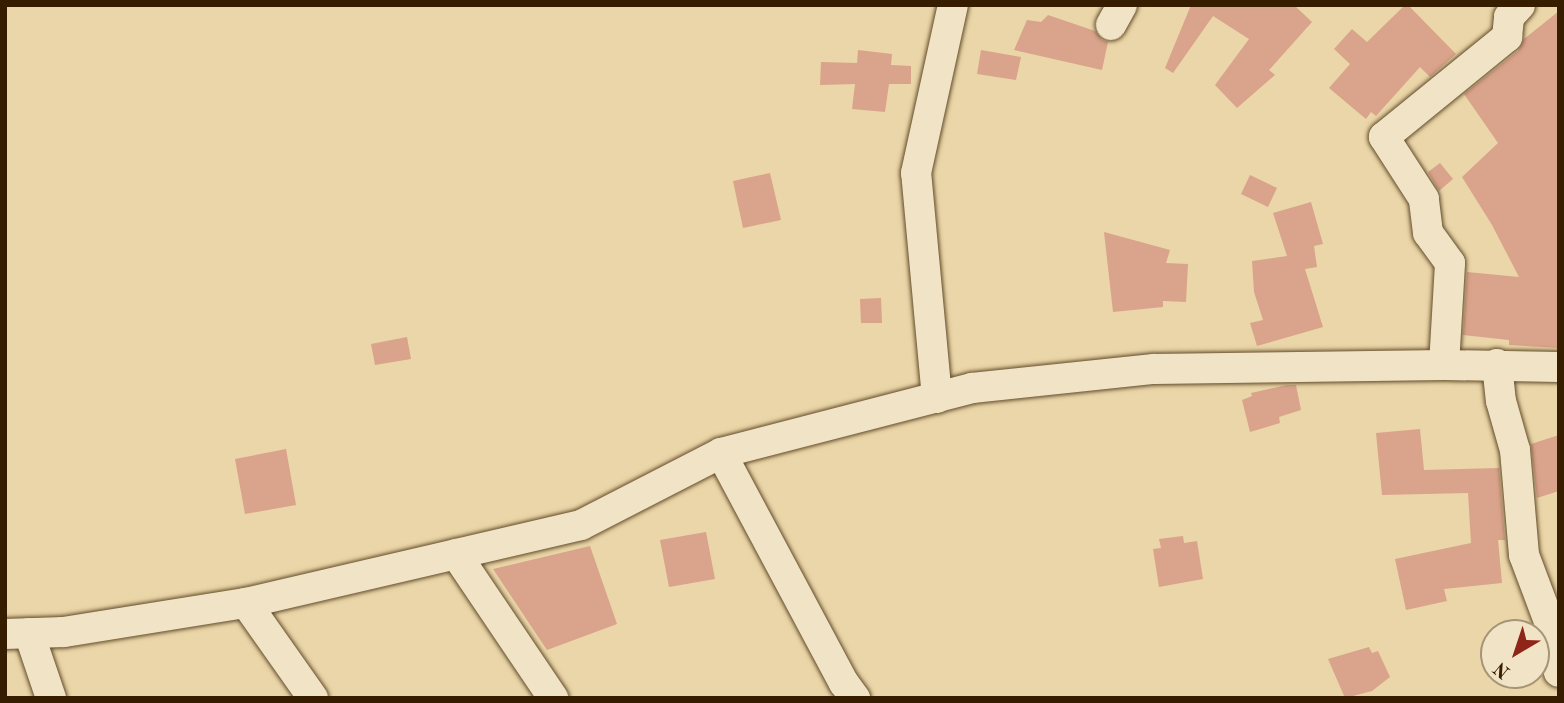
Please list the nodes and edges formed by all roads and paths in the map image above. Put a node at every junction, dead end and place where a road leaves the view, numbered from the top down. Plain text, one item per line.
1 (953, 5) edge
2 (1520, 5) edge
3 (1444, 365) junction
4 (1497, 365) junction
5 (1559, 367) edge
6 (937, 398) junction
7 (721, 453) junction
8 (456, 554) junction
9 (246, 603) junction
10 (17, 634) edge
11 (1557, 639) edge
12 (1559, 673) edge
13 (51, 698) edge
14 (313, 698) edge
15 (553, 698) edge
16 (855, 698) edge

1 - 6 street
2 - 3 street
3 - 4 street
3 - 6 street
4 - 5 street
4 - 11 street
6 - 7 street
7 - 8 street
7 - 16 street
8 - 9 street
8 - 15 street
9 - 10 street
9 - 14 street
10 - 13 street
11 - 12 street

